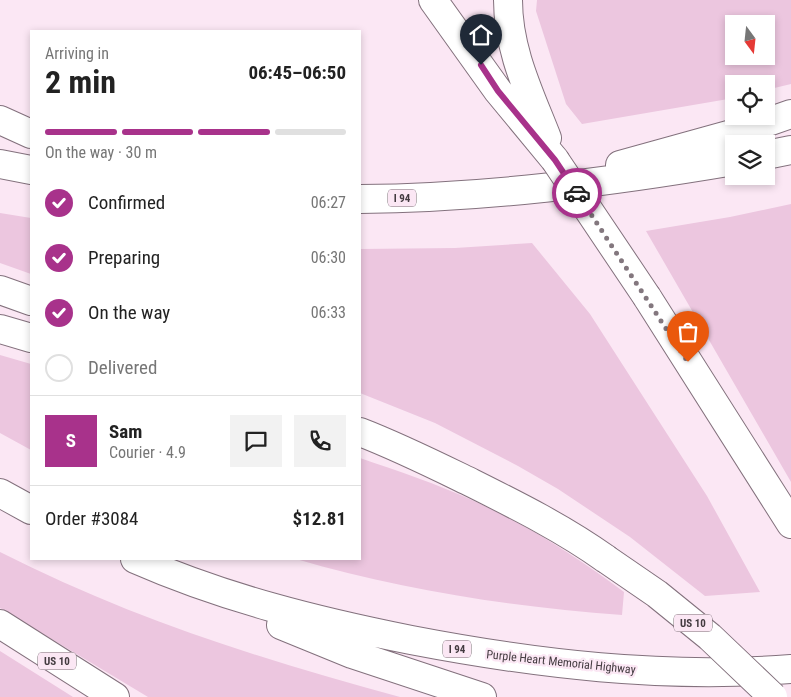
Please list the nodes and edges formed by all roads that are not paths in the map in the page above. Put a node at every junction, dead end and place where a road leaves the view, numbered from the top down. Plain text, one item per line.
1 (433, 0) edge
2 (508, 0) edge
3 (791, 114) edge
4 (0, 120) edge
5 (30, 134) edge
6 (791, 150) edge
7 (775, 153) edge
8 (555, 160) junction
9 (725, 163) edge
10 (0, 164) edge
11 (30, 170) edge
12 (444, 196) junction
13 (361, 199) edge
14 (0, 290) edge
15 (30, 301) edge
16 (0, 329) edge
17 (30, 338) edge
18 (361, 418) edge
19 (361, 432) edge
20 (0, 492) edge
21 (30, 509) edge
22 (528, 511) junction
23 (791, 524) edge
24 (136, 560) edge
25 (137, 560) edge
26 (0, 624) edge
27 (791, 669) edge
28 (115, 697) edge
29 (482, 697) edge
30 (773, 697) edge

1 - 8 highway
2 - 8 highway
3 - 12 highway
4 - 5 highway
6 - 7 highway
8 - 23 highway, bridge
9 - 12 highway, I 94
10 - 11 highway
12 - 13 highway, I 94
14 - 15 highway
16 - 17 highway
18 - 22 highway, US 10
19 - 22 highway
20 - 21 highway
22 - 30 highway, US 10, bridge
24 - 29 highway
25 - 27 highway, Purple Heart Memorial Highway / I 94
26 - 28 highway, US 10

